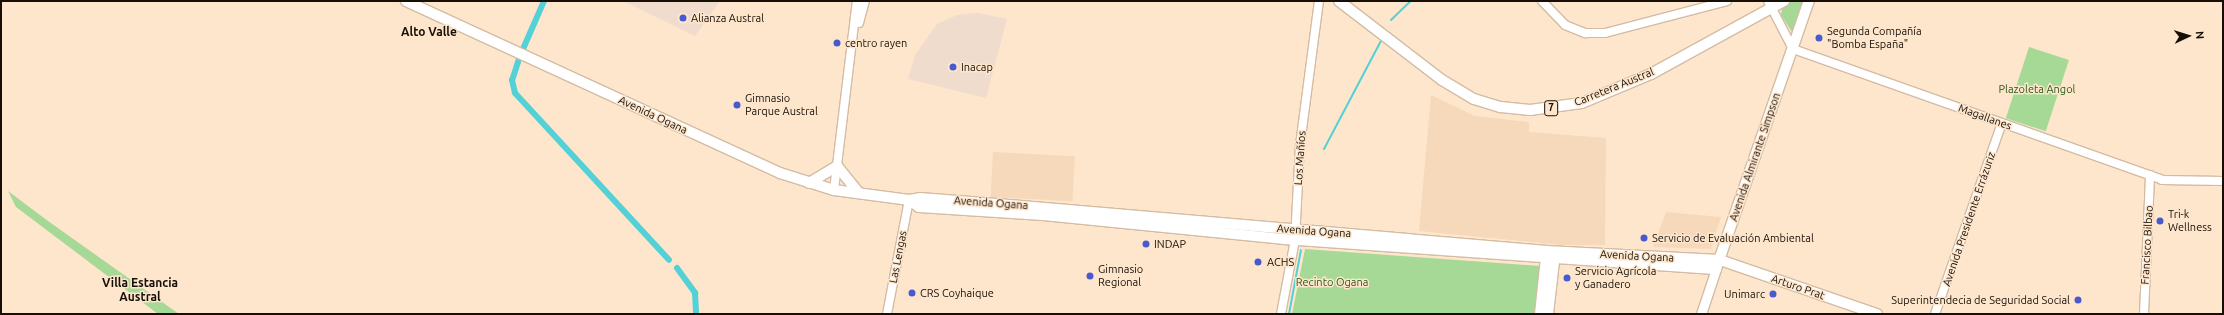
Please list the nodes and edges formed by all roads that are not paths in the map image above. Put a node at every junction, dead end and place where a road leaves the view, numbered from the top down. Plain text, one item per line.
1 (406, 1) edge
2 (857, 1) edge
3 (865, 1) edge
4 (1318, 1) edge
5 (1340, 1) edge
6 (1542, 1) edge
7 (1727, 1) edge
8 (1784, 1) edge
9 (1809, 1) edge
10 (1771, 5) edge
11 (854, 43) junction
12 (1793, 49) junction
13 (2002, 123) junction
14 (837, 166) junction
15 (2150, 176) junction
16 (2223, 181) edge
17 (809, 183) junction
18 (834, 190) junction
19 (859, 193) junction
20 (909, 200) junction
21 (1295, 235) junction
22 (1552, 256) junction
23 (1718, 265) junction
24 (887, 314) edge
25 (1281, 314) edge
26 (1540, 314) edge
27 (1548, 314) edge
28 (1701, 314) edge
29 (1877, 314) edge
30 (1935, 314) edge
31 (2144, 314) edge

1 - 17 main road, Avenida Ogana
2 - 11 street
3 - 11 street
4 - 21 street, Los Mañíos
5 - 10 main road, Carretera Austral / 7
6 - 7 street
8 - 10 main road, Carretera Austral / 7
9 - 12 main road, Avenida Almirante Simpson
10 - 12 street
11 - 14 street
12 - 13 street, Magallanes
12 - 23 main road, Avenida Almirante Simpson
13 - 15 street, Magallanes
13 - 30 street, Avenida Presidente Errázuriz
14 - 17 main road
14 - 18 street
14 - 19 main road
15 - 16 street, Magallanes
15 - 31 street, Francisco Bilbao
17 - 18 main road, Avenida Ogana
18 - 19 main road, Avenida Ogana
19 - 20 main road, Avenida Ogana
20 - 21 main road, Avenida Ogana
20 - 24 street, Las Lengas
21 - 22 main road, Avenida Ogana
21 - 25 street, Los Mañíos
22 - 23 main road, Avenida Ogana
22 - 26 main road
22 - 27 main road
23 - 28 main road, Avenida Almirante Simpson
23 - 29 main road, Arturo Prat

